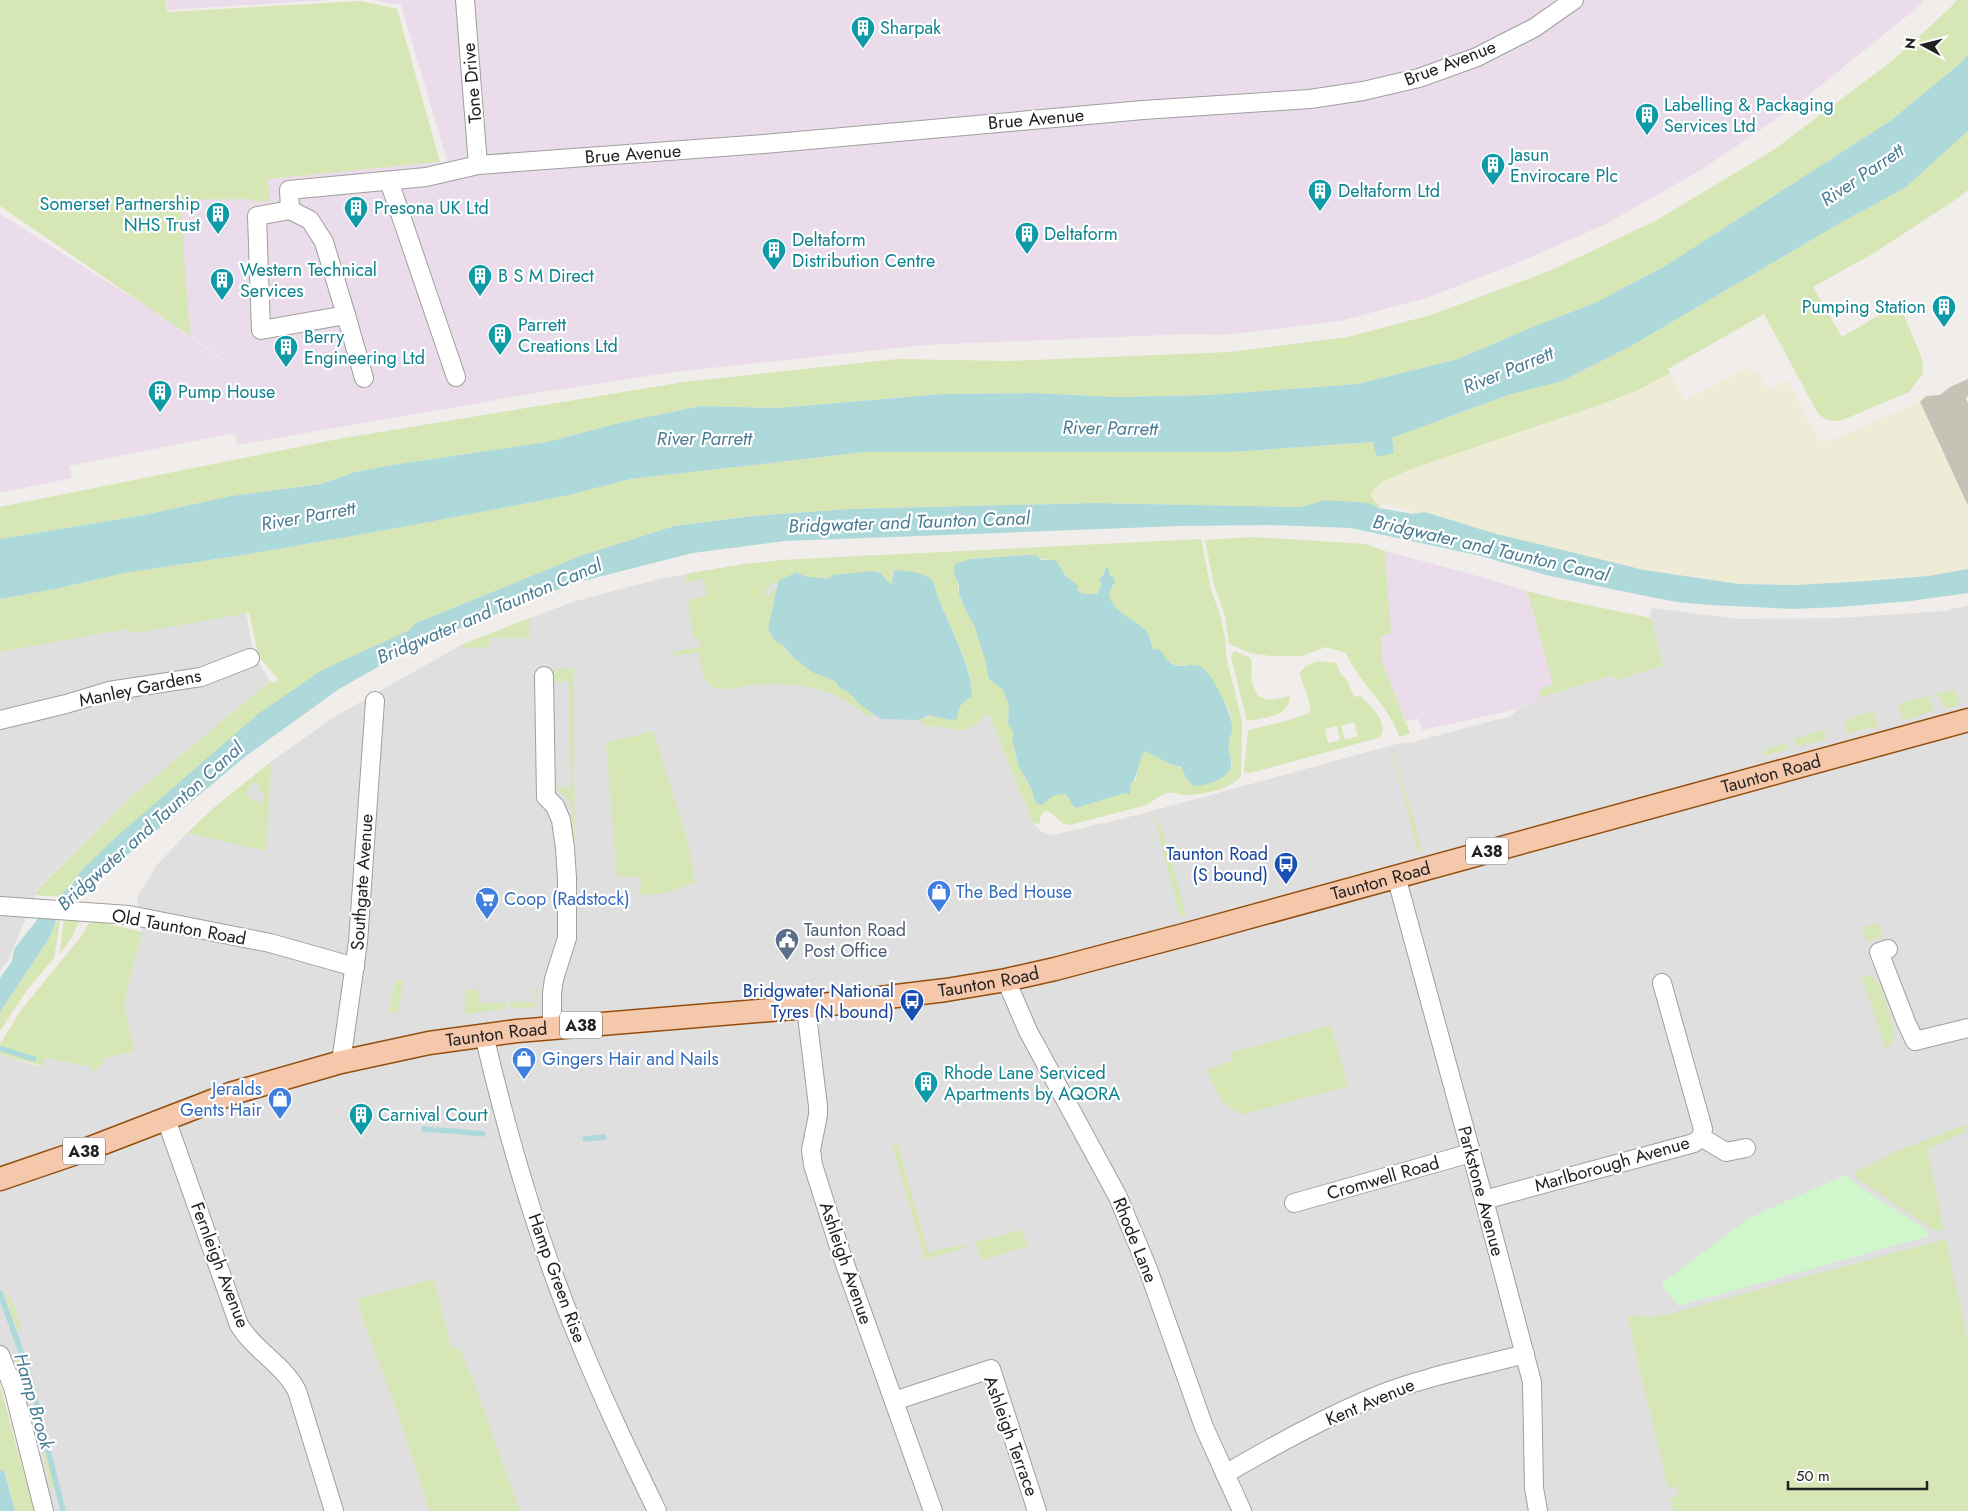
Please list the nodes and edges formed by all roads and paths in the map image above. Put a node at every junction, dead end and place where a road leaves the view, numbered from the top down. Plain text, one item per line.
1 (465, 0) edge
2 (1574, 0) edge
3 (478, 165) junction
4 (389, 181) junction
5 (290, 210) junction
6 (346, 314) junction
7 (456, 377) dead end
8 (364, 378) dead end
9 (250, 658) dead end
10 (544, 676) dead end
11 (375, 700) dead end
12 (0, 720) edge
13 (1968, 720) edge
14 (1396, 876) junction
15 (0, 906) edge
16 (1888, 949) dead end
17 (355, 966) junction
18 (1006, 980) junction
19 (1662, 983) dead end
20 (806, 1007) junction
21 (552, 1028) junction
22 (1968, 1028) edge
23 (484, 1035) junction
24 (341, 1062) junction
25 (166, 1119) junction
26 (1700, 1137) junction
27 (1746, 1148) dead end
28 (1471, 1153) junction
29 (0, 1179) edge
30 (1484, 1200) junction
31 (1294, 1203) dead end
32 (1525, 1354) junction
33 (0, 1355) edge
34 (894, 1401) junction
35 (1225, 1474) junction
36 (44, 1511) edge
37 (334, 1511) edge
38 (657, 1511) edge
39 (933, 1511) edge
40 (1037, 1511) edge
41 (1242, 1511) edge
42 (1538, 1511) edge

1 - 3 street, Tone Drive
2 - 3 street, Brue Avenue
3 - 4 street, Brue Avenue
4 - 5 street, Brue Avenue
4 - 7 street
5 - 6 street
5 - 6 street
6 - 8 street
9 - 12 street, Manley Gardens
10 - 21 street
11 - 17 street, Southgate Avenue
13 - 14 main road, Taunton Road / A38
14 - 18 main road, Taunton Road / A38
14 - 28 street, Parkstone Avenue
15 - 17 street, Old Taunton Road
16 - 22 street
17 - 24 street, Southgate Avenue
18 - 20 main road, Taunton Road / A38
18 - 35 street, Rhode Lane
19 - 26 street, Marlborough Avenue
20 - 21 main road, Taunton Road / A38
20 - 34 street, Ashleigh Avenue
21 - 23 main road, Taunton Road / A38
23 - 24 main road, Taunton Road / A38
23 - 38 street, Hamp Green Rise
24 - 25 main road, Taunton Road / A38
25 - 29 main road, Taunton Road / A38
25 - 37 street, Fernleigh Avenue
26 - 27 street
26 - 30 street, Marlborough Avenue
28 - 30 street, Parkstone Avenue
28 - 31 street, Cromwell Road
30 - 32 street, Parkstone Avenue
32 - 35 street, Kent Avenue
32 - 42 street, Parkstone Avenue
33 - 36 street
34 - 39 street, Ashleigh Avenue
34 - 40 street, Ashleigh Terrace
35 - 41 street, Rhode Lane

